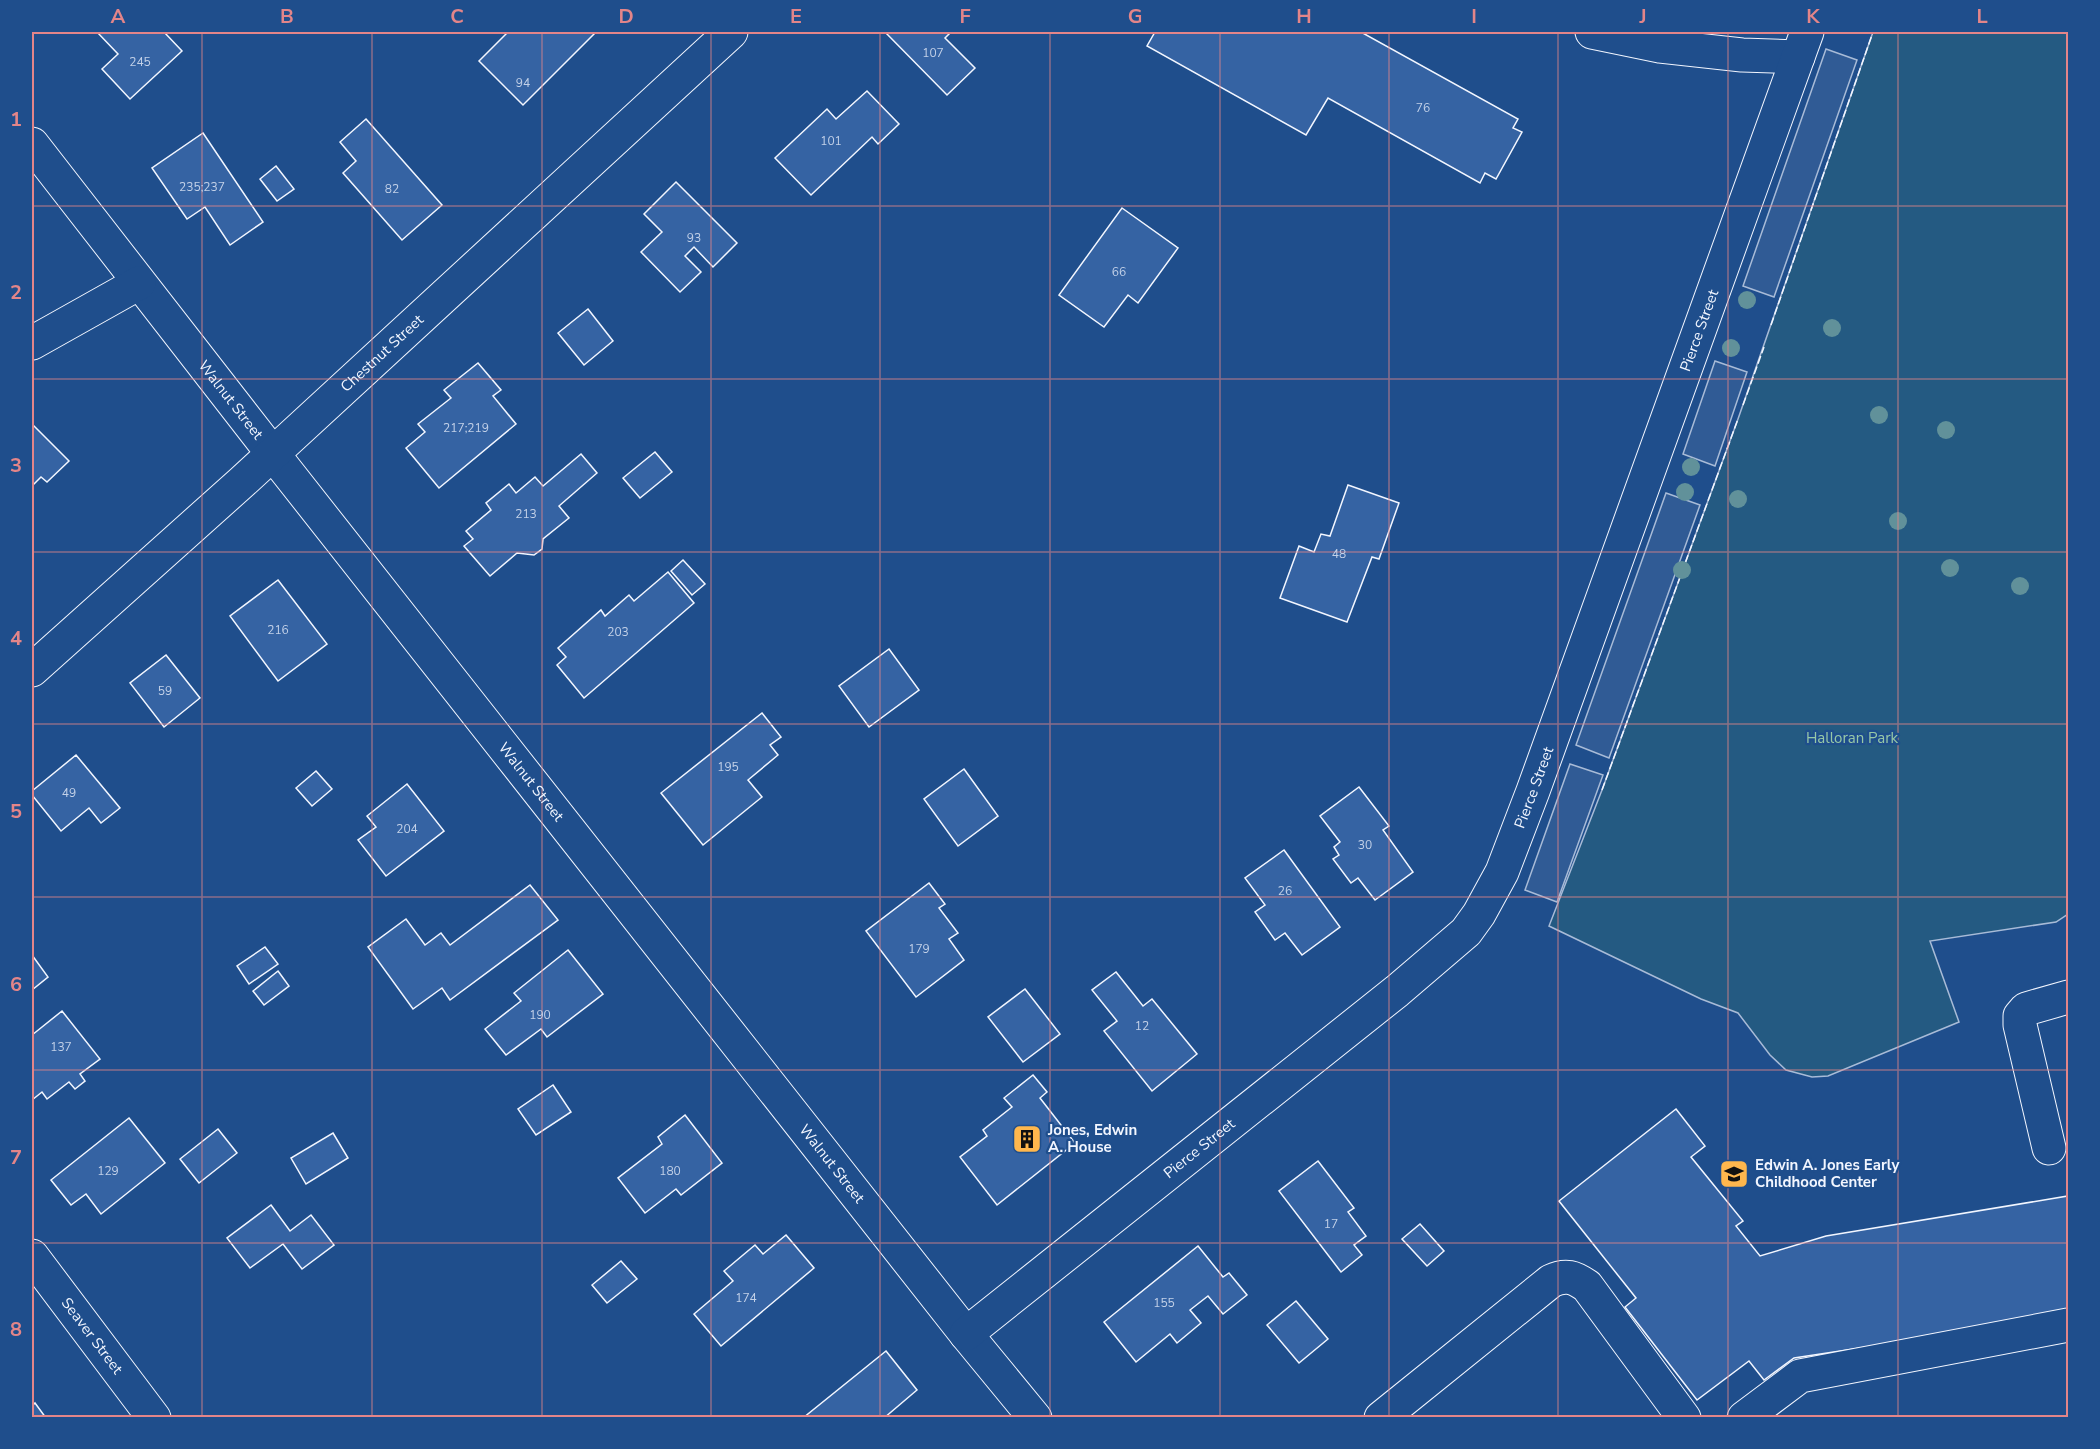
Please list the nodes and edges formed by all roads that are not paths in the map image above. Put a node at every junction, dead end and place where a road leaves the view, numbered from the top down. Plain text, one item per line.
1 (731, 32) edge
2 (1592, 32) edge
3 (1803, 44) edge
4 (32, 144) edge
5 (139, 283) junction
6 (32, 343) edge
7 (273, 454) junction
8 (32, 670) edge
9 (2068, 997) edge
10 (2049, 1148) dead end
11 (32, 1256) edge
12 (2068, 1324) edge
13 (966, 1334) junction
14 (154, 1418) edge
15 (1035, 1418) edge
16 (1381, 1418) edge
17 (1684, 1418) edge
18 (1744, 1418) edge

1 - 7 street, Chestnut Street
2 - 3 street
3 - 13 street, Pierce Street
4 - 5 street, Walnut Street
5 - 6 street
5 - 7 street, Walnut Street
7 - 8 street, Chestnut Street
7 - 13 street, Walnut Street
9 - 10 street
11 - 14 street, Seaver Street
12 - 18 street
13 - 15 street, Walnut Street
16 - 17 street

